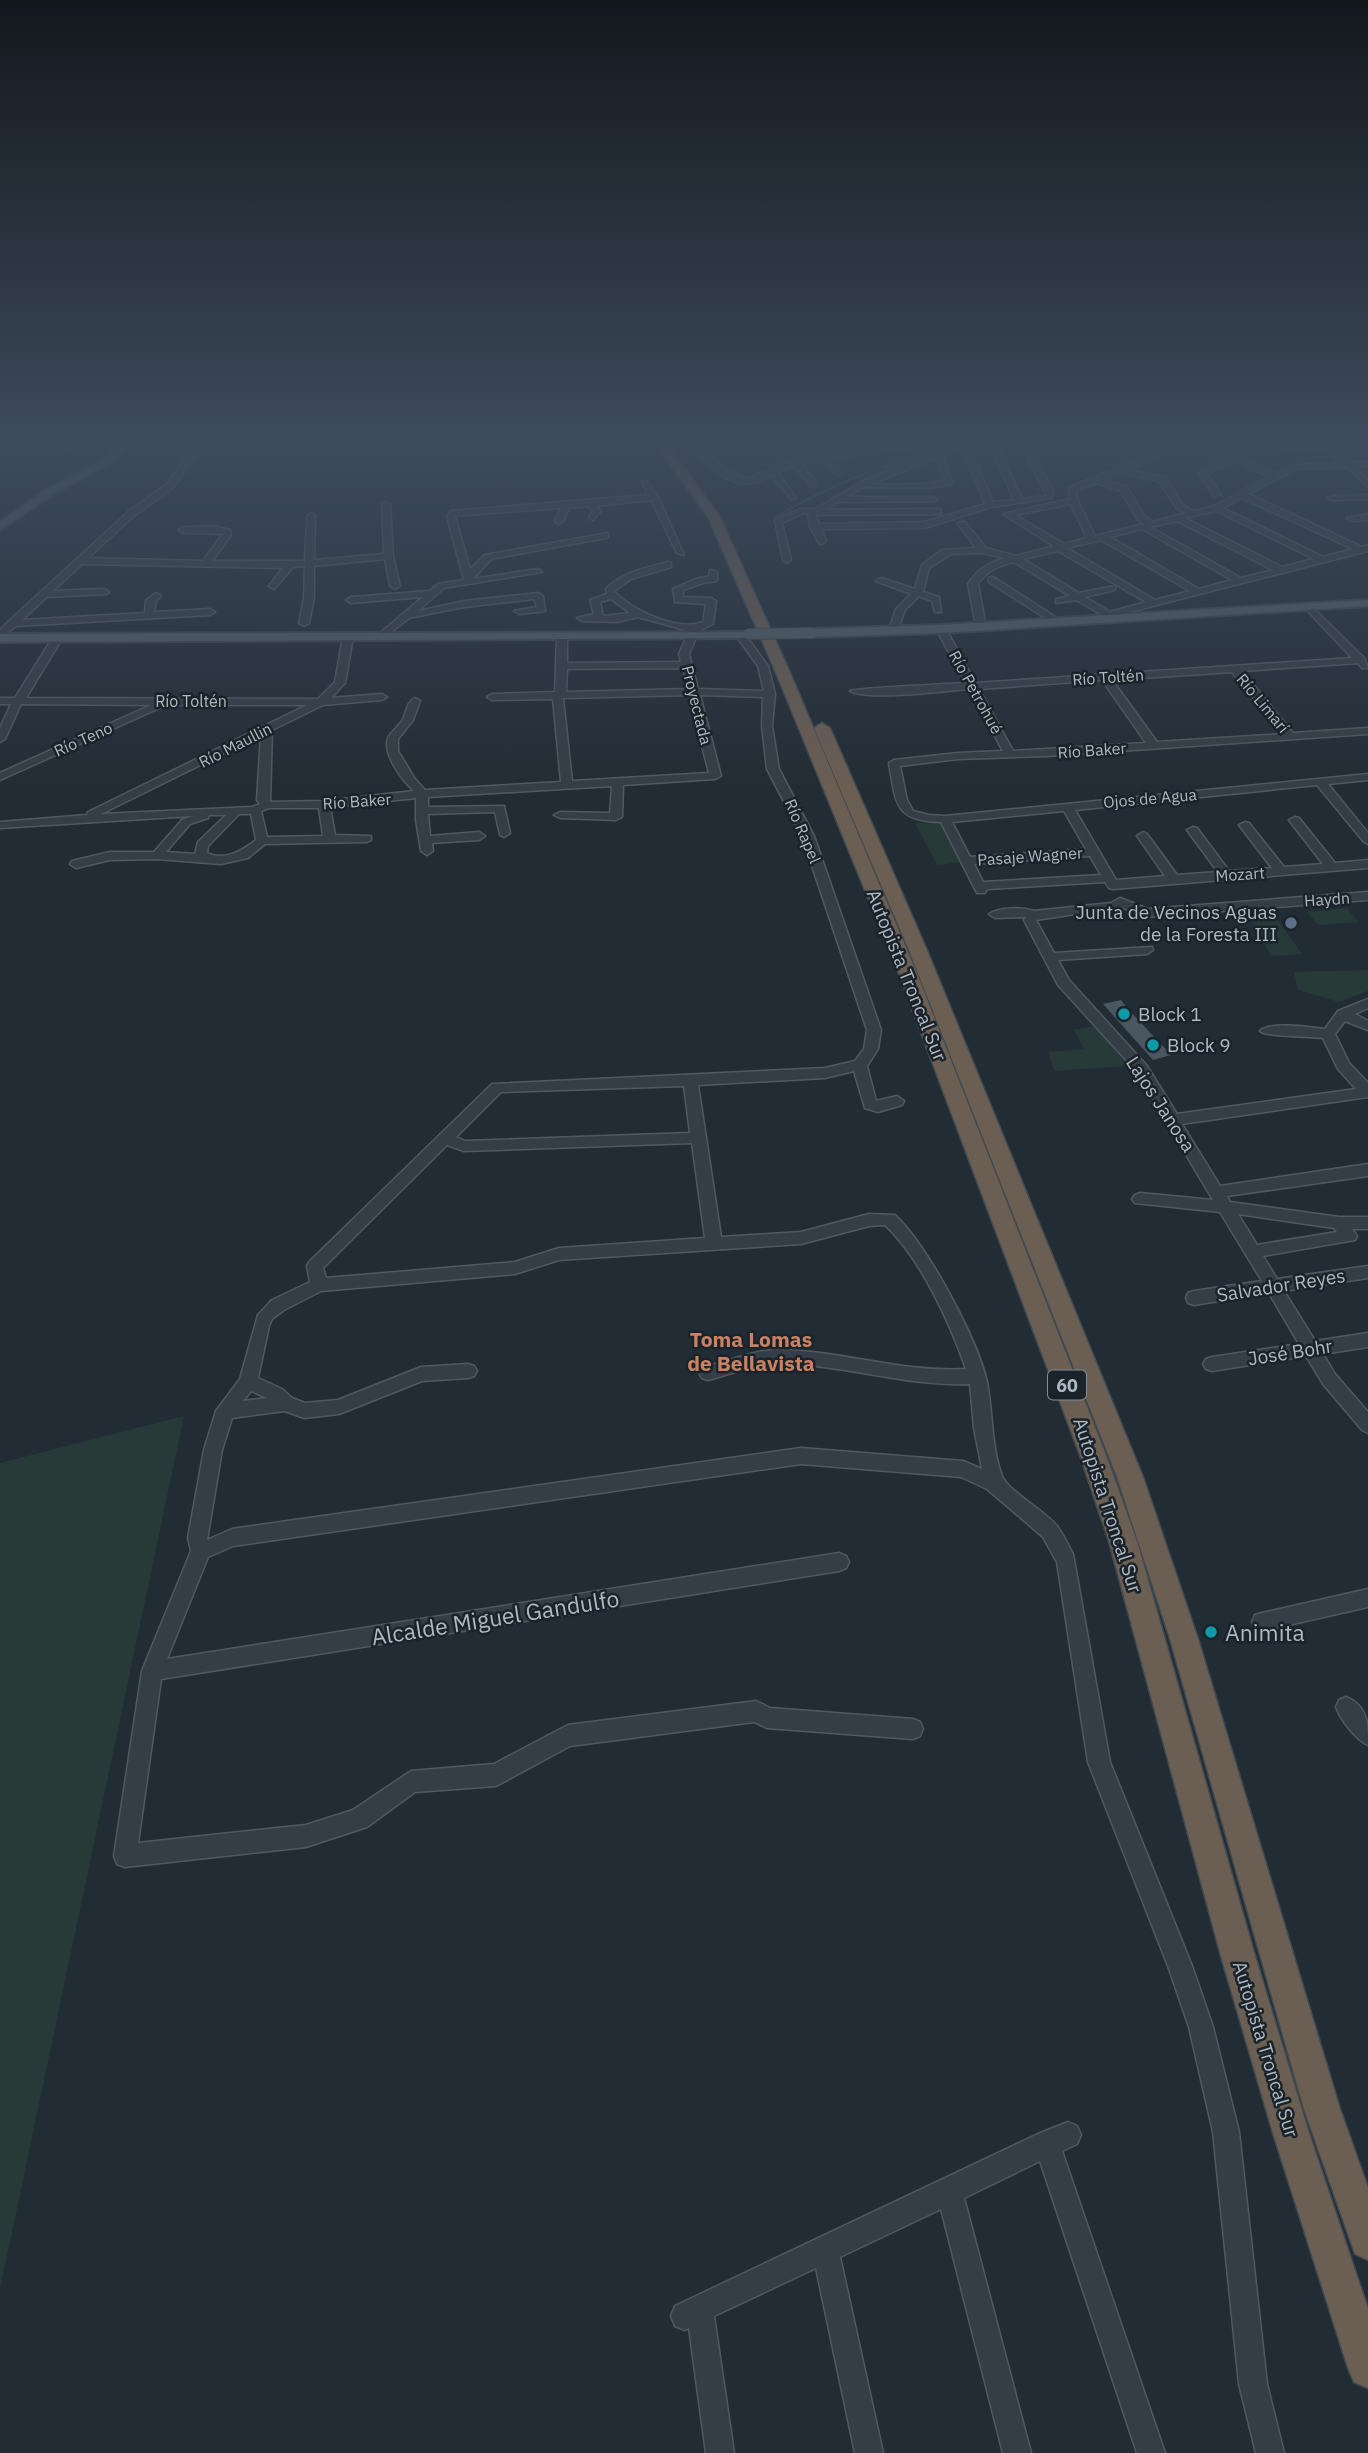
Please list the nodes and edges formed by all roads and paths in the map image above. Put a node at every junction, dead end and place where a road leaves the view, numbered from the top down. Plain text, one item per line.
1 (83, 558) edge
2 (210, 558) edge
3 (307, 558) edge
4 (360, 558) edge
5 (389, 558) edge
6 (463, 558) edge
7 (486, 558) edge
8 (732, 558) edge
9 (747, 558) edge
10 (936, 558) edge
11 (1013, 558) edge
12 (1014, 558) edge
13 (1081, 558) edge
14 (1135, 558) edge
15 (1203, 558) edge
16 (1259, 558) edge
17 (1321, 559) edge
18 (80, 561) junction
19 (307, 563) junction
20 (206, 564) junction
21 (290, 565) junction
22 (668, 565) dead end
23 (1281, 570) junction
24 (538, 572) dead end
25 (713, 572) dead end
26 (469, 578) junction
27 (992, 580) dead end
28 (881, 581) dead end
29 (1240, 581) junction
30 (274, 586) dead end
31 (395, 586) dead end
32 (1112, 588) dead end
33 (919, 591) junction
34 (104, 592) dead end
35 (1198, 592) junction
36 (433, 593) junction
37 (44, 594) junction
38 (156, 596) dead end
39 (612, 596) junction
40 (1079, 596) junction
41 (351, 600) dead end
42 (1059, 601) dead end
43 (1154, 603) junction
44 (1368, 603) edge
45 (1309, 607) junction
46 (938, 610) dead end
47 (519, 611) dead end
48 (210, 612) dead end
49 (642, 613) junction
50 (149, 615) junction
51 (408, 615) junction
52 (1113, 618) junction
53 (1058, 622) junction
54 (304, 623) dead end
55 (12, 624) junction
56 (981, 627) junction
57 (941, 629) junction
58 (894, 630) junction
59 (693, 632) junction
60 (744, 634) junction
61 (0, 636) edge
62 (562, 636) junction
63 (58, 637) junction
64 (348, 637) junction
65 (381, 637) junction
66 (1363, 659) edge
67 (687, 665) junction
68 (561, 666) junction
69 (1234, 669) junction
70 (1105, 677) junction
71 (972, 686) junction
72 (855, 691) dead end
73 (693, 692) junction
74 (770, 694) junction
75 (558, 696) junction
76 (382, 697) dead end
77 (492, 697) dead end
78 (0, 701) edge
79 (16, 701) junction
80 (167, 701) junction
81 (415, 701) dead end
82 (321, 702) junction
83 (267, 729) junction
84 (1368, 731) edge
85 (1291, 737) junction
86 (0, 738) edge
87 (1154, 746) junction
88 (1010, 755) junction
89 (715, 776) joint
90 (0, 777) edge
91 (1368, 777) edge
92 (1320, 782) junction
93 (618, 783) junction
94 (567, 785) junction
95 (422, 794) junction
96 (324, 804) junction
97 (267, 805) junction
98 (1067, 806) junction
99 (254, 810) junction
100 (422, 811) junction
101 (233, 814) junction
102 (560, 815) dead end
103 (83, 818) junction
104 (945, 818) junction
105 (931, 819) joint
106 (1295, 820) dead end
107 (0, 825) edge
108 (1245, 825) dead end
109 (1193, 830) dead end
110 (504, 833) dead end
111 (479, 836) dead end
112 (1143, 836) dead end
113 (367, 838) dead end
114 (330, 840) junction
115 (1368, 840) edge
116 (262, 841) junction
117 (1093, 852) junction
118 (157, 855) junction
119 (209, 859) junction
120 (967, 861) junction
121 (76, 864) dead end
122 (1368, 864) edge
123 (1332, 866) junction
124 (1281, 871) junction
125 (1226, 875) junction
126 (1173, 880) junction
127 (1111, 881) junction
128 (1368, 896) edge
129 (1120, 902) junction
130 (995, 914) dead end
131 (1033, 915) junction
132 (1147, 950) dead end
133 (1048, 957) junction
134 (1368, 1003) edge
135 (1343, 1014) junction
136 (1368, 1026) edge
137 (1267, 1031) dead end
138 (1328, 1034) junction
139 (860, 1065) junction
140 (690, 1081) junction
141 (1368, 1091) edge
142 (897, 1101) dead end
143 (1173, 1120) junction
144 (445, 1138) junction
145 (698, 1138) junction
146 (1368, 1170) edge
147 (1217, 1192) junction
148 (1140, 1199) dead end
149 (1226, 1207) junction
150 (1339, 1223) junction
151 (1368, 1223) edge
152 (714, 1243) junction
153 (1252, 1252) junction
154 (1368, 1272) edge
155 (319, 1285) junction
156 (1274, 1286) junction
157 (1194, 1298) dead end
158 (1368, 1339) edge
159 (1311, 1348) junction
160 (1212, 1364) dead end
161 (468, 1371) dead end
162 (708, 1373) dead end
163 (977, 1376) junction
164 (248, 1382) junction
165 (286, 1403) junction
166 (225, 1411) junction
167 (1368, 1425) edge
168 (994, 1483) junction
169 (201, 1551) junction
170 (839, 1562) dead end
171 (1368, 1598) edge
172 (1262, 1622) dead end
173 (152, 1671) junction
174 (1346, 1707) dead end
175 (913, 1729) dead end
176 (1368, 1734) edge
177 (949, 2190) junction
178 (1368, 2241) edge
179 (825, 2250) junction
180 (1368, 2368) edge
181 (720, 2453) edge
182 (869, 2453) edge
183 (1017, 2453) edge
184 (1150, 2453) edge
185 (1270, 2453) edge

1 - 18 street
2 - 20 street
3 - 19 street
4 - 19 street
5 - 31 street
6 - 26 street
7 - 26 street
8 - 180 highway, Autopista Troncal Sur / 60
9 - 178 highway, Autopista Troncal Sur / 60
10 - 33 street
11 - 56 street
12 - 40 street
13 - 43 street
14 - 35 street
15 - 29 street
16 - 23 street
17 - 23 street
18 - 20 street
18 - 37 street
19 - 21 street
19 - 54 street
20 - 21 street
21 - 30 street
22 - 39 street
23 - 29 street
24 - 26 street
25 - 59 street
26 - 36 street
27 - 53 street
28 - 33 street
29 - 35 street
32 - 40 street
33 - 46 street
33 - 58 street
34 - 37 street
35 - 43 street
36 - 41 street
36 - 51 street
37 - 55 street
38 - 50 street
39 - 49 street
39 - 49 street
40 - 42 street
40 - 52 street
43 - 52 street
44 - 45 main road
45 - 52 main road
45 - 66 street
47 - 51 street
48 - 50 street
49 - 59 street
50 - 55 street
51 - 65 street
52 - 53 main road
53 - 56 main road
55 - 61 street
56 - 57 main road
57 - 58 main road
57 - 71 street, Río Petrohué
58 - 60 main road, bridge
59 - 60 main road
59 - 62 main road
59 - 67 street, Proyectada
60 - 74 street, Río Rapel
61 - 63 main road
62 - 65 main road
62 - 68 street
63 - 64 main road
63 - 79 street
64 - 65 main road
64 - 82 street, Río Maullin
66 - 69 street, Río Toltén
67 - 68 street
67 - 73 street, Proyectada
68 - 75 street
69 - 70 street, Río Toltén
69 - 85 street, Río Limarí
70 - 71 street, Río Toltén
70 - 87 street
71 - 72 street, Río Toltén
71 - 88 street, Río Petrohué
73 - 74 street
73 - 75 street
73 - 89 street, Proyectada
74 - 139 street, Río Rapel
75 - 77 street
75 - 94 street
76 - 82 street, Río Toltén
78 - 79 street, Río Toltén
79 - 80 street, Río Toltén
79 - 86 street
80 - 82 street, Río Toltén
80 - 90 street, Río Teno
81 - 95 street
82 - 83 street, Río Maullin
83 - 97 street
83 - 103 street, Río Maullin
84 - 85 street, Río Baker
85 - 87 street, Río Baker
87 - 88 street, Río Baker
88 - 105 street, Río Baker
89 - 93 street, Río Baker
91 - 92 street, Ojos de Agua
92 - 98 street, Ojos de Agua
92 - 115 street
93 - 94 street, Río Baker
93 - 102 street
94 - 95 street, Río Baker
95 - 96 street, Río Baker
95 - 100 street
96 - 97 street, Río Baker
96 - 114 street
97 - 99 street, Río Baker
98 - 104 street, Ojos de Agua
98 - 117 street
99 - 101 street
99 - 103 street, Río Baker
99 - 116 street
100 - 110 street
100 - 111 street
101 - 118 street
101 - 119 street
103 - 107 street, Río Baker
104 - 105 street, Ojos de Agua
104 - 120 street
106 - 123 street
108 - 124 street
109 - 125 street
112 - 126 street
113 - 114 street
114 - 116 street
116 - 119 street
117 - 120 street, Pasaje Wagner
117 - 127 street
118 - 119 street
118 - 121 street
120 - 127 street, Mozart
122 - 123 street, Mozart
123 - 124 street, Mozart
124 - 125 street, Mozart
125 - 126 street, Mozart
126 - 127 street, Mozart
127 - 129 street
128 - 129 street, Haydn
129 - 131 street
130 - 131 street
131 - 133 street, Lajos Janosa
132 - 133 street
133 - 143 street, Lajos Janosa
134 - 135 street
135 - 136 street
135 - 138 street
137 - 138 street
138 - 141 street
139 - 140 street
139 - 142 street
140 - 144 street
140 - 145 street
141 - 143 street
143 - 147 street, Lajos Janosa
144 - 145 street
144 - 155 street
145 - 152 street
146 - 147 street
147 - 149 street, Lajos Janosa
148 - 149 street
149 - 150 street
149 - 153 street, Lajos Janosa
150 - 151 street
150 - 153 street
152 - 155 street
152 - 163 street
153 - 156 street, Lajos Janosa
154 - 156 street, Salvador Reyes
155 - 164 street
156 - 157 street, Salvador Reyes
156 - 159 street, Lajos Janosa
158 - 159 street, José Bohr
159 - 160 street, José Bohr
159 - 167 street, Lajos Janosa
161 - 165 street
162 - 163 street
163 - 168 street
164 - 165 street
164 - 166 street
165 - 166 street
166 - 169 street
168 - 169 street
168 - 185 street
169 - 173 street
170 - 173 street, Alcalde Miguel Gandulfo
171 - 172 street
173 - 175 street
174 - 176 street
177 - 179 street
177 - 183 street
177 - 184 street
179 - 181 street
179 - 182 street

